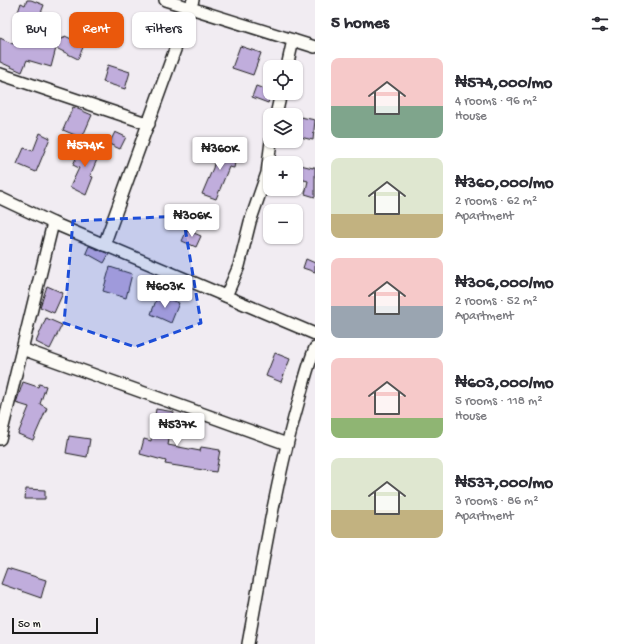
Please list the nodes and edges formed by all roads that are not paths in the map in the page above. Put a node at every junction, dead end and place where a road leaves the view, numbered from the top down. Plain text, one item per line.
1 (164, 0) edge
2 (191, 4) edge
3 (293, 40) junction
4 (315, 46) edge
5 (289, 60) edge
6 (0, 74) edge
7 (148, 124) junction
8 (270, 148) edge
9 (0, 198) edge
10 (53, 223) junction
11 (104, 245) junction
12 (226, 296) junction
13 (315, 334) edge
14 (315, 348) edge
15 (22, 349) junction
16 (0, 439) edge
17 (287, 444) junction
18 (248, 644) edge

1 - 2 street
2 - 3 street
2 - 7 street
3 - 4 street
3 - 5 street
6 - 7 street
7 - 11 street
8 - 12 street
9 - 10 street
10 - 11 street
10 - 15 street
11 - 12 street
12 - 13 street
14 - 17 street
15 - 16 street
15 - 17 street
17 - 18 street

